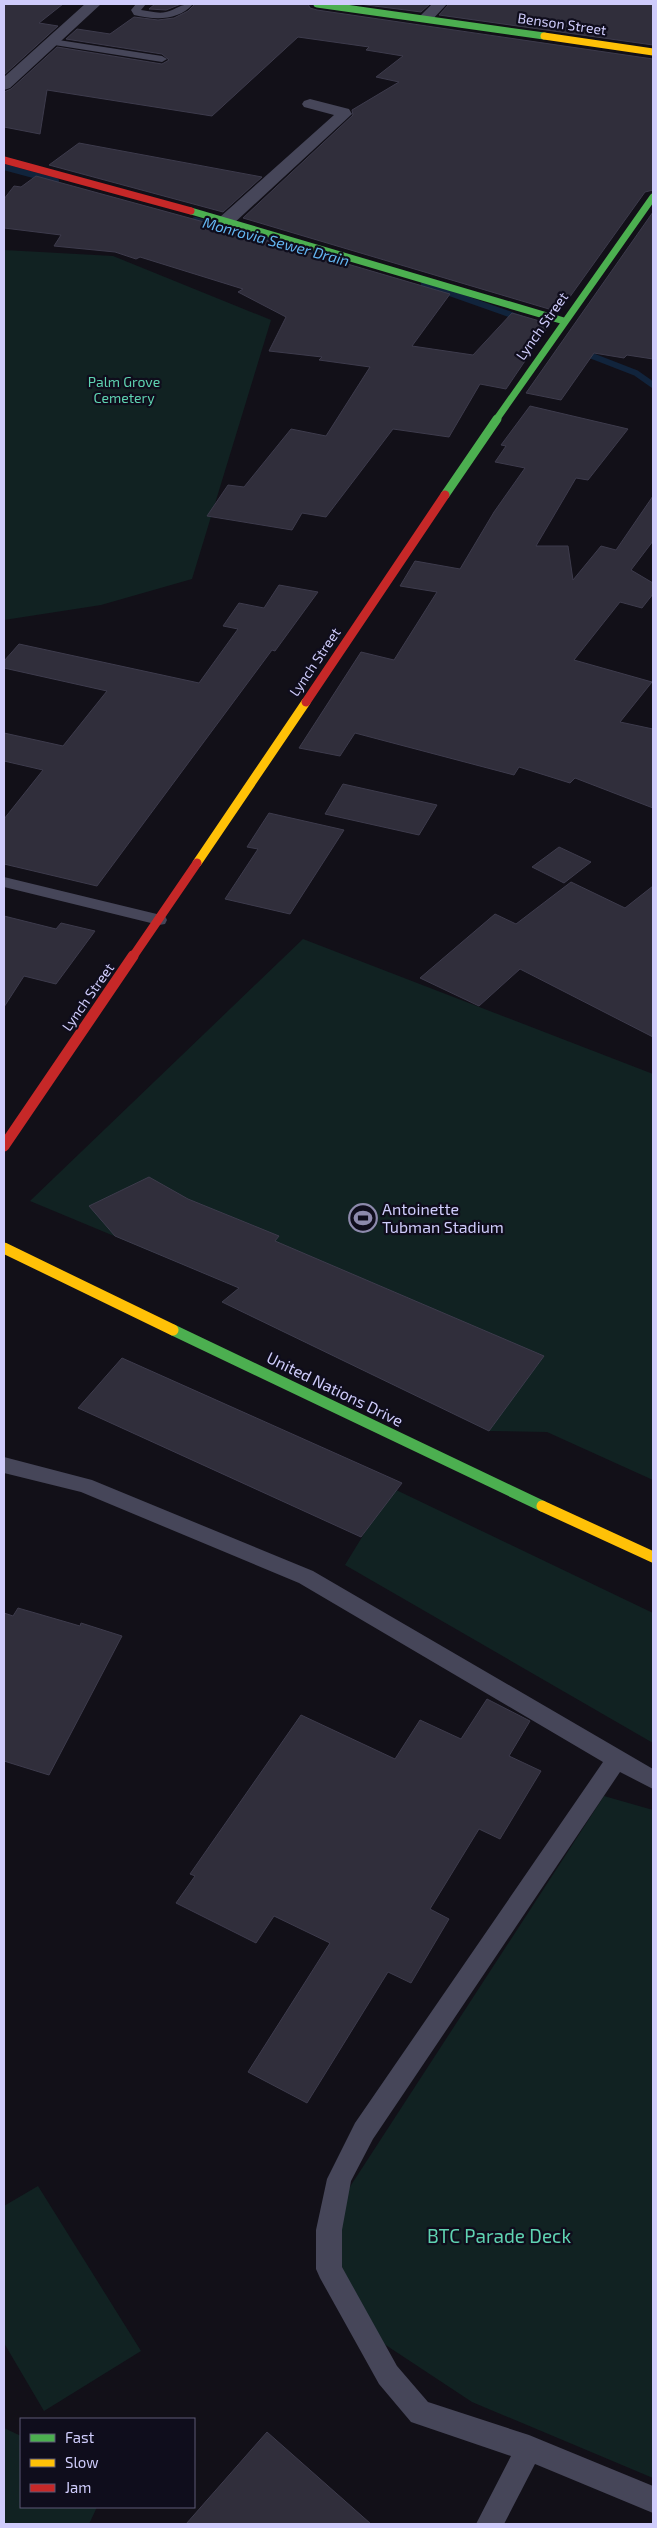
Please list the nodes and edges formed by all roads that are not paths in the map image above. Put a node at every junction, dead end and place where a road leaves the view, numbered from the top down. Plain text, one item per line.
1 (94, 4) edge
2 (141, 4) edge
3 (188, 4) edge
4 (318, 4) edge
5 (440, 4) edge
6 (425, 19) junction
7 (52, 42) junction
8 (653, 52) edge
9 (162, 59) dead end
10 (4, 85) edge
11 (310, 104) dead end
12 (4, 160) edge
13 (653, 197) edge
14 (226, 221) junction
15 (564, 321) junction
16 (4, 882) edge
17 (159, 920) junction
18 (4, 1146) edge
19 (4, 1248) edge
20 (4, 1465) edge
21 (653, 1557) edge
22 (617, 1759) junction
23 (653, 1780) edge
24 (529, 2448) junction
25 (653, 2500) edge
26 (490, 2524) edge

1 - 7 street
2 - 3 lane
4 - 6 street, Benson Street
5 - 6 street
6 - 8 street, Benson Street
7 - 9 lane
7 - 10 street
11 - 14 street
12 - 14 street
13 - 15 street, Lynch Street
14 - 15 street
15 - 17 street, Lynch Street
16 - 17 lane
17 - 18 street, Lynch Street
19 - 21 street, United Nations Drive
20 - 22 lane
22 - 23 lane
22 - 24 lane
24 - 25 lane
24 - 26 lane

